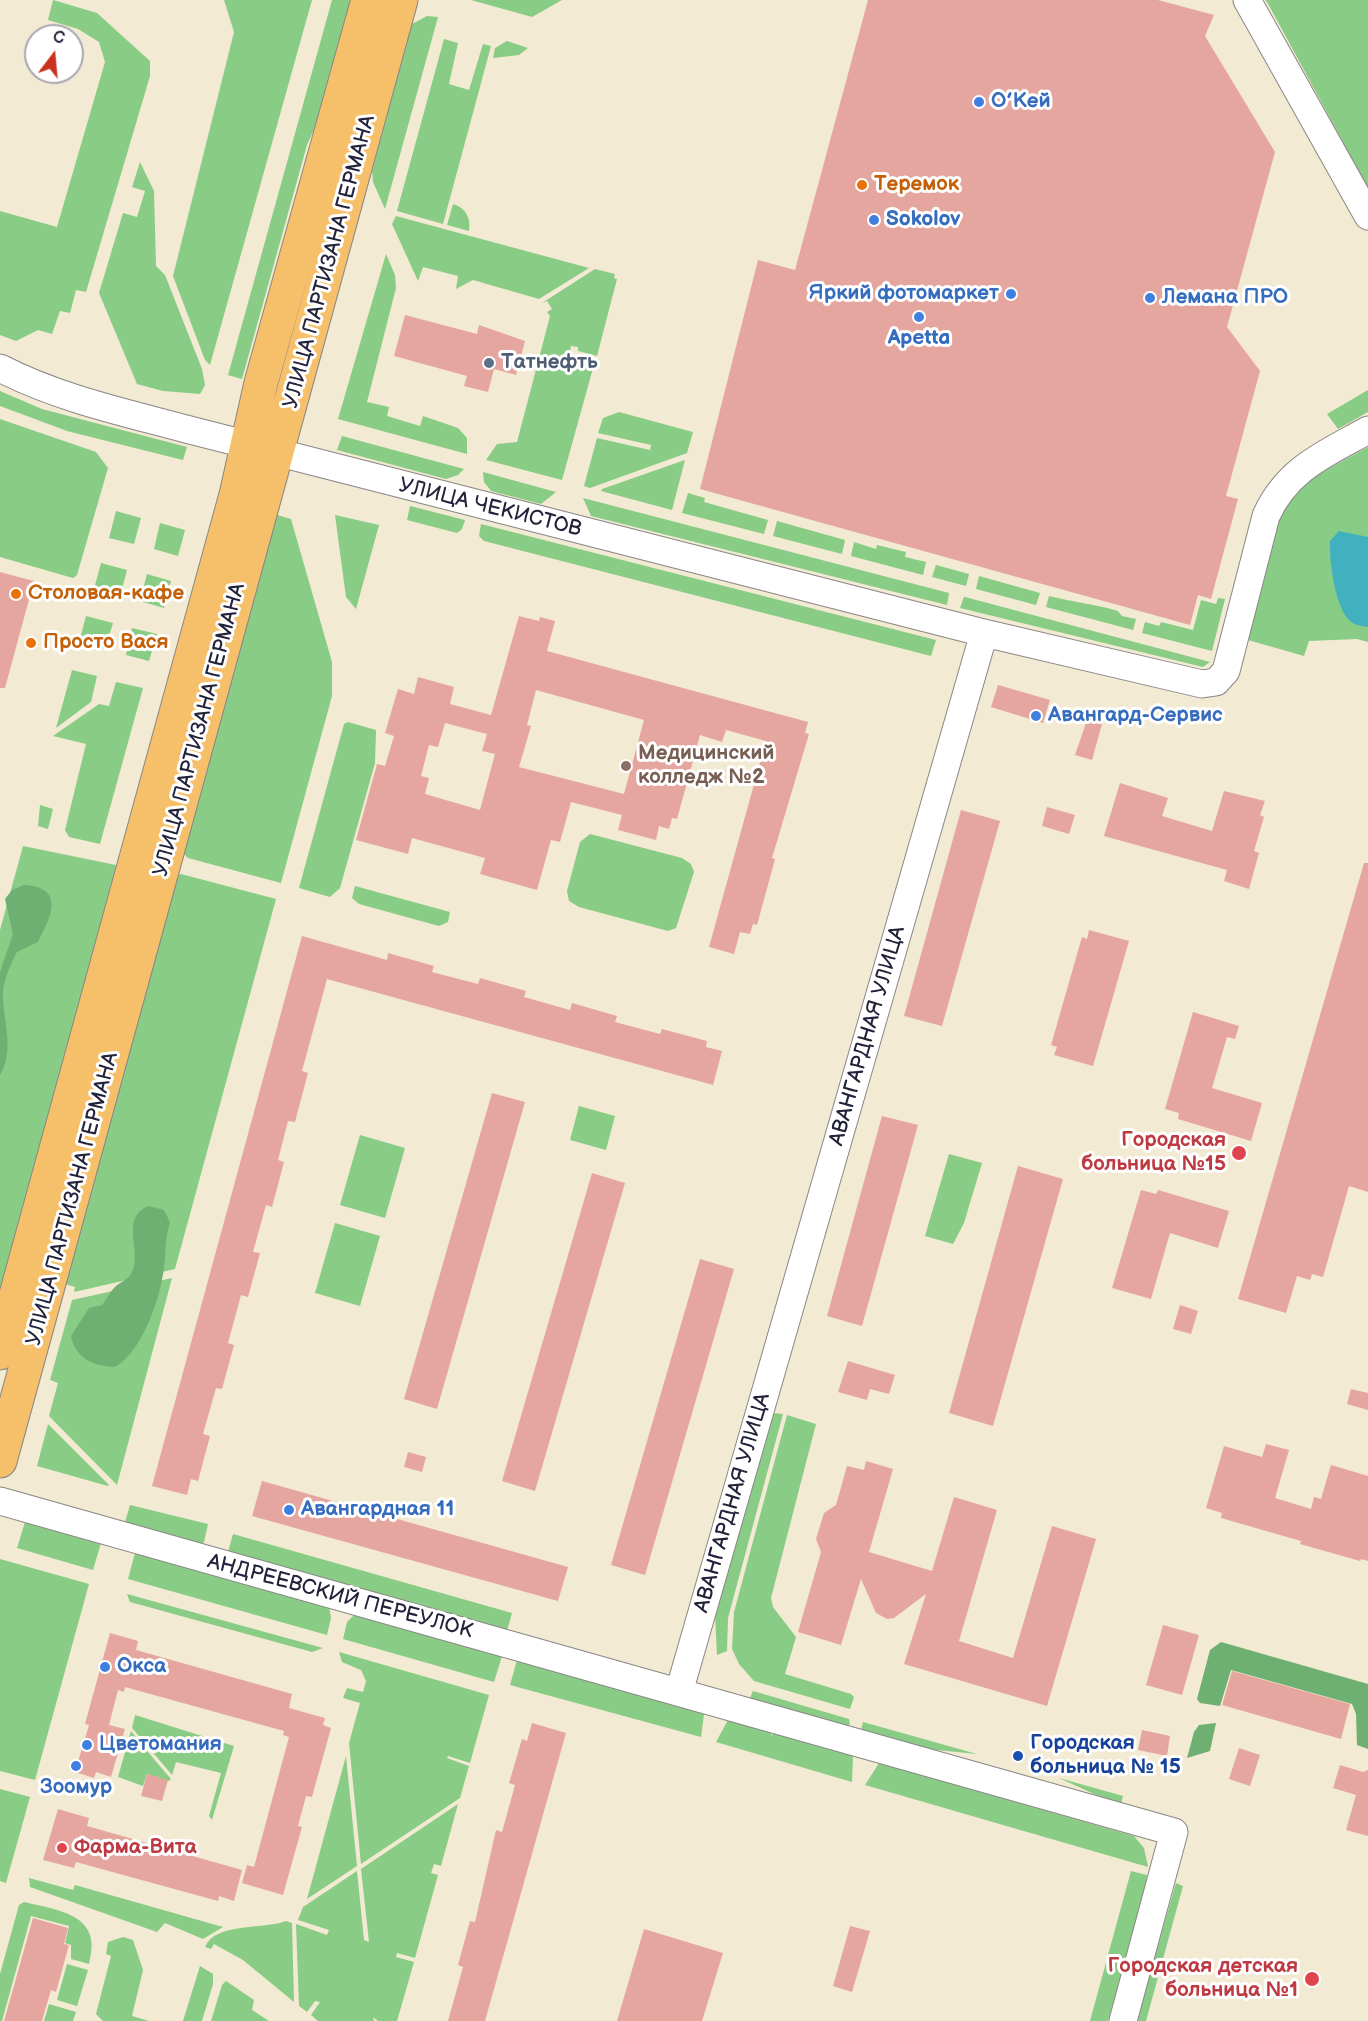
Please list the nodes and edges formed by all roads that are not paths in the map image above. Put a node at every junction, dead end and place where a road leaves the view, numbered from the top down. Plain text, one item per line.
1 (368, 0) edge
2 (401, 0) edge
3 (1247, 0) edge
4 (1368, 216) edge
5 (0, 368) edge
6 (1368, 430) edge
7 (247, 445) junction
8 (279, 453) junction
9 (984, 633) junction
10 (0, 1353) edge
11 (0, 1461) edge
12 (0, 1501) edge
13 (679, 1692) junction
14 (1123, 2021) edge

1 - 7 main road, УЛИЦА ПАРТИЗАНА ГЕРМАНА
2 - 8 main road, УЛИЦА ПАРТИЗАНА ГЕРМАНА
3 - 4 street
5 - 7 street, УЛИЦА ЧЕКИСТОВ
6 - 9 street, УЛИЦА ЧЕКИСТОВ
7 - 8 street, УЛИЦА ЧЕКИСТОВ
7 - 10 main road, УЛИЦА ПАРТИЗАНА ГЕРМАНА
8 - 9 street, УЛИЦА ЧЕКИСТОВ
8 - 11 main road, УЛИЦА ПАРТИЗАНА ГЕРМАНА
9 - 13 street, АВАНГАРДНАЯ УЛИЦА
12 - 13 street, АНДРЕЕВСКИЙ ПЕРЕУЛОК
13 - 14 street

